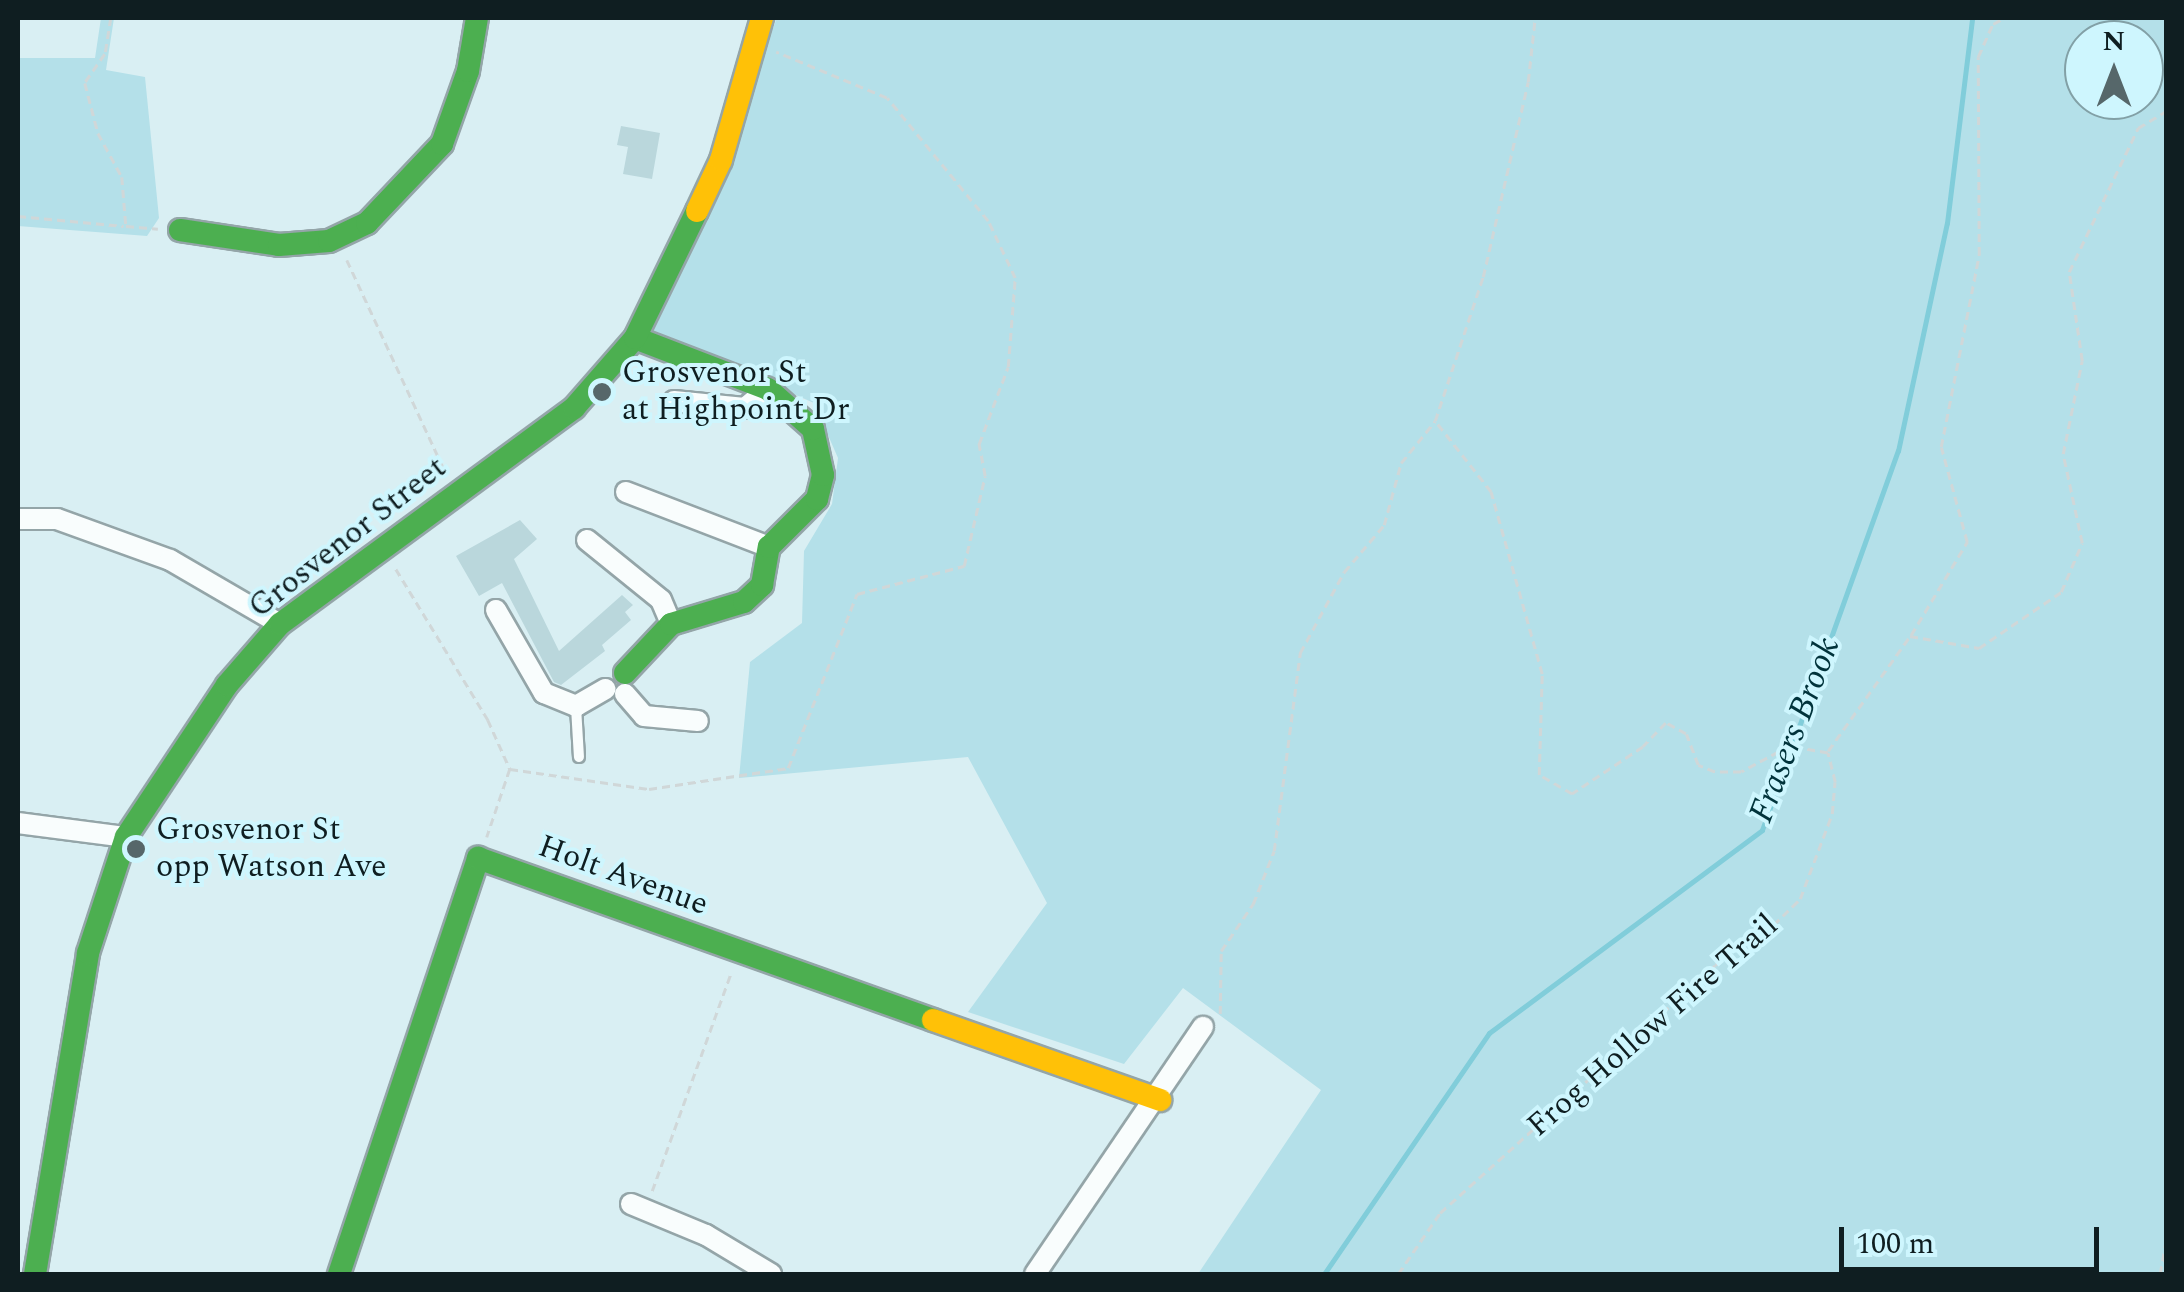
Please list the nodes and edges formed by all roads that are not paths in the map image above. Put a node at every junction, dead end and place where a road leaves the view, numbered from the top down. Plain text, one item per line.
1 (477, 18) edge
2 (762, 18) edge
3 (180, 230) road end
4 (635, 338) junction
5 (768, 389) junction
6 (674, 402) dead end
7 (626, 492) dead end
8 (18, 520) edge
9 (587, 540) dead end
10 (769, 547) junction
11 (496, 610) dead end
12 (280, 624) junction
13 (671, 624) junction
14 (619, 685) junction
15 (576, 706) junction
16 (698, 721) dead end
17 (578, 757) dead end
18 (18, 823) edge
19 (126, 837) junction
20 (1204, 1027) road end
21 (1160, 1100) junction
22 (631, 1204) dead end
23 (34, 1274) edge
24 (339, 1274) edge
25 (771, 1274) edge
26 (1035, 1274) edge

1 - 3 street
2 - 4 street, Grosvenor Street
4 - 5 street
4 - 12 street, Grosvenor Street
5 - 6 street
5 - 10 street
7 - 10 street
8 - 12 street
9 - 13 street
10 - 13 street
11 - 15 street
12 - 19 street, Grosvenor Street
13 - 14 street
14 - 15 street
14 - 16 street
15 - 17 lane
18 - 19 street
19 - 23 street, Grosvenor Street
20 - 21 street
21 - 24 street, Holt Avenue
21 - 26 street
22 - 25 street

